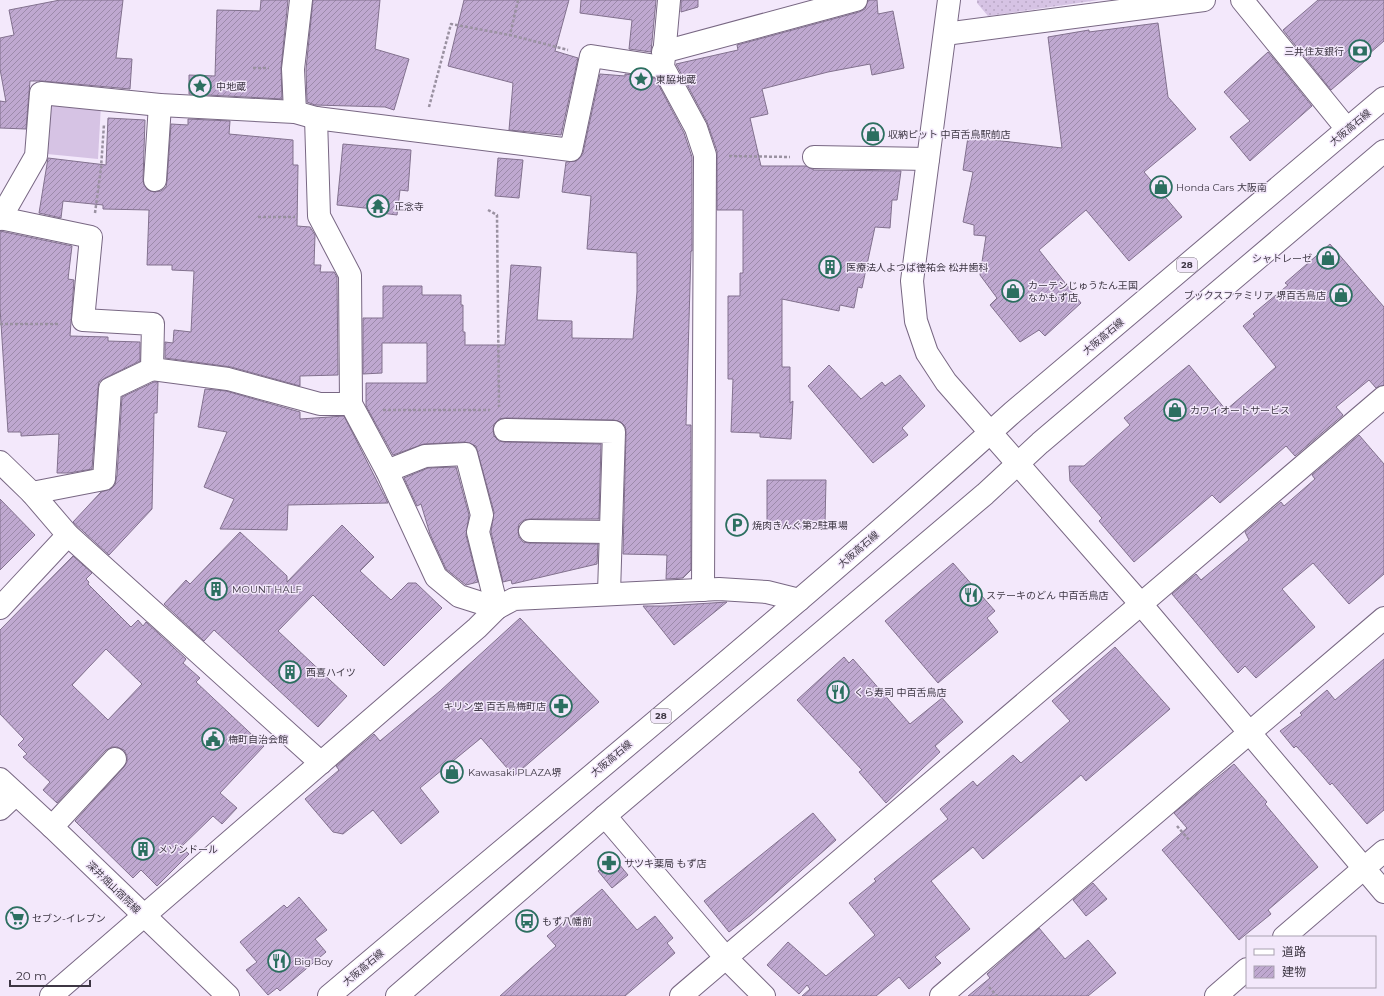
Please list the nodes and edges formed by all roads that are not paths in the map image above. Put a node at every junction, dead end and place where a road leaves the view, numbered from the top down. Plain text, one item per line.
1 (301, 0) edge
2 (669, 0) edge
3 (856, 0) edge
4 (949, 0) edge
5 (1204, 0) edge
6 (1242, 0) edge
7 (945, 34) junction
8 (663, 60) junction
9 (1384, 98) edge
10 (160, 105) junction
11 (295, 112) junction
12 (316, 118) junction
13 (1348, 129) junction
14 (1382, 156) edge
15 (814, 157) road end
16 (928, 159) junction
17 (155, 180) dead end
18 (0, 218) edge
19 (152, 369) junction
20 (1384, 397) edge
21 (352, 407) junction
22 (505, 430) road end
23 (990, 433) junction
24 (0, 462) edge
25 (1018, 463) junction
26 (387, 471) junction
27 (32, 494) junction
28 (530, 531) dead end
29 (611, 532) junction
30 (68, 535) junction
31 (703, 590) junction
32 (609, 593) junction
33 (800, 600) junction
34 (1140, 604) junction
35 (0, 608) edge
36 (497, 608) junction
37 (1384, 618) edge
38 (1248, 733) junction
39 (115, 759) dead end
40 (321, 762) junction
41 (0, 779) edge
42 (16, 794) junction
43 (0, 809) edge
44 (605, 816) junction
45 (52, 827) junction
46 (1384, 851) edge
47 (1364, 869) junction
48 (1384, 892) edge
49 (144, 915) junction
50 (1285, 936) edge
51 (726, 958) junction
52 (1246, 970) edge
53 (51, 996) edge
54 (228, 996) edge
55 (329, 996) edge
56 (397, 996) edge
57 (681, 996) edge
58 (764, 996) edge
59 (941, 996) edge
60 (1216, 996) edge

1 - 11 street
2 - 8 street
3 - 8 street
4 - 7 street
5 - 7 street
6 - 13 street
7 - 16 street
8 - 12 street
8 - 31 street
9 - 13 street, 大阪高石線 / 28
10 - 11 street
10 - 17 street
10 - 18 street
11 - 12 street
12 - 21 street
13 - 23 street, 大阪高石線 / 28
14 - 25 street
15 - 16 street
16 - 23 street
18 - 19 street
19 - 21 street
19 - 27 street
20 - 34 street
21 - 26 street
22 - 29 street
23 - 25 street
23 - 33 street, 大阪高石線 / 28
24 - 27 street
25 - 34 street
25 - 44 street
26 - 36 street
26 - 36 street
27 - 30 street
28 - 29 street
29 - 32 street
30 - 35 street
30 - 40 street
31 - 32 street
31 - 33 street
32 - 36 street
33 - 55 street, 大阪高石線 / 28
34 - 38 street
34 - 51 street
36 - 40 street
37 - 38 street
38 - 47 street
38 - 59 street
39 - 45 street
40 - 49 street
41 - 42 street, 深井畑山宿院線
42 - 43 street
42 - 45 street, 深井畑山宿院線
44 - 51 street
44 - 56 street
45 - 49 street, 深井畑山宿院線
46 - 47 street
47 - 48 street
47 - 50 street
49 - 53 street
49 - 54 street, 深井畑山宿院線
51 - 57 street
51 - 58 street
52 - 60 street

